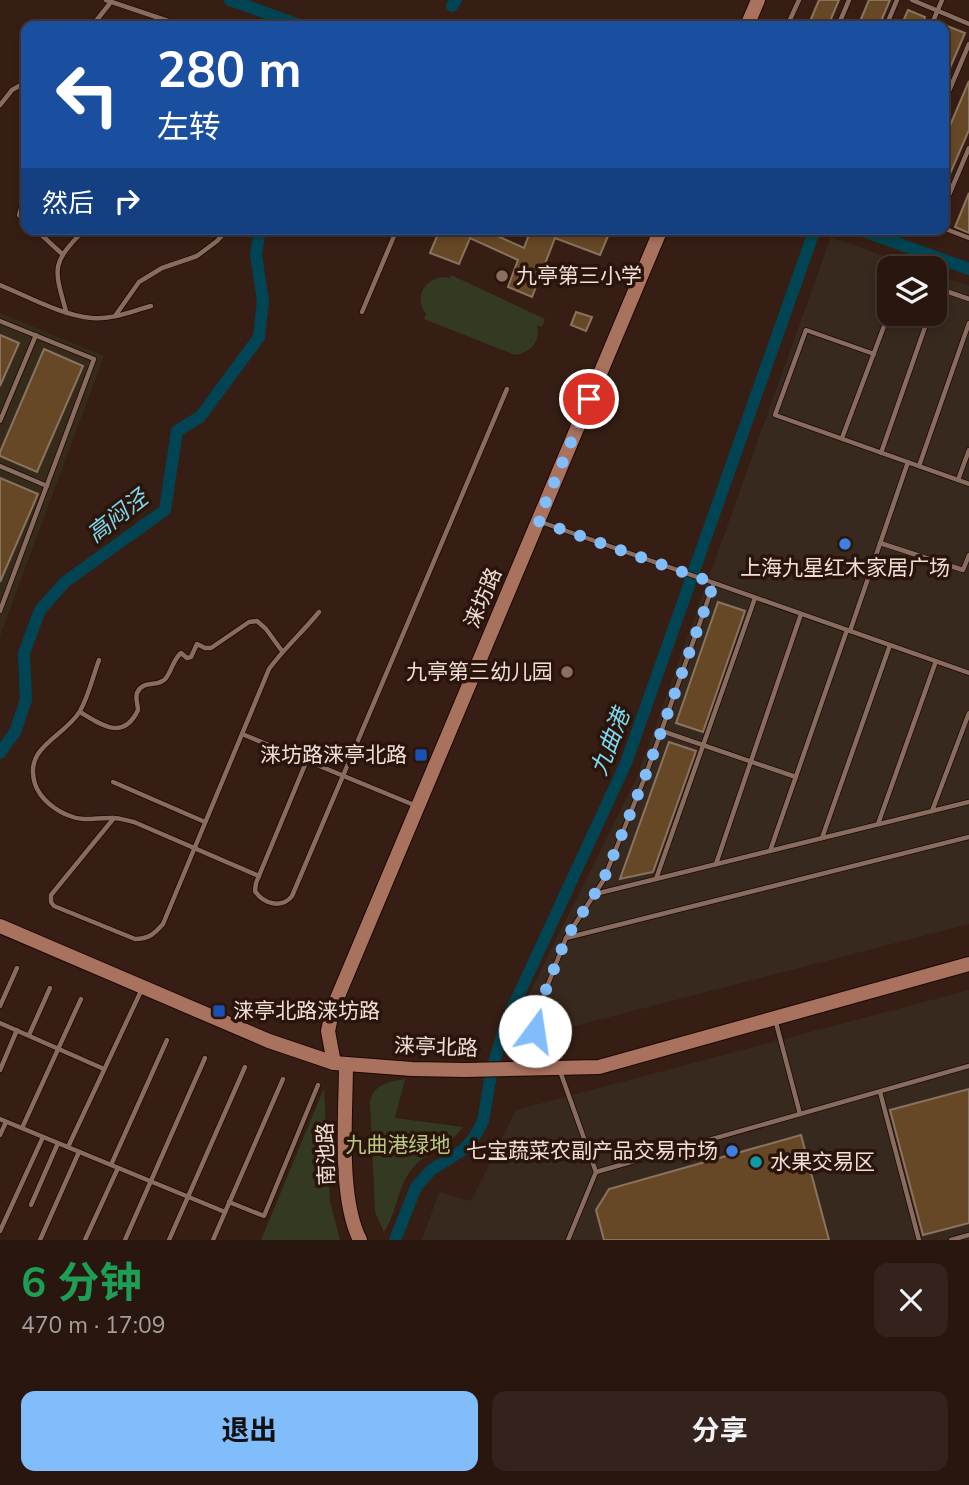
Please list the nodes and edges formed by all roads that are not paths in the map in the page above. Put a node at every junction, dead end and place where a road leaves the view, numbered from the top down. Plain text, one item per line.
1 (758, 0) edge
2 (799, 0) edge
3 (849, 0) edge
4 (897, 0) edge
5 (912, 0) edge
6 (942, 0) edge
7 (108, 1) edge
8 (937, 11) junction
9 (95, 21) edge
10 (168, 21) edge
11 (749, 21) edge
12 (790, 21) edge
13 (840, 21) edge
14 (888, 21) edge
15 (933, 21) edge
16 (969, 24) edge
17 (969, 44) edge
18 (21, 85) edge
19 (949, 91) edge
20 (0, 105) edge
21 (969, 148) edge
22 (949, 195) edge
23 (949, 230) edge
24 (42, 235) edge
25 (79, 235) edge
26 (223, 235) edge
27 (394, 235) edge
28 (658, 235) edge
29 (969, 238) edge
30 (61, 253) junction
31 (0, 285) edge
32 (947, 291) edge
33 (969, 299) edge
34 (151, 306) dead end
35 (66, 311) junction
36 (362, 312) dead end
37 (115, 317) junction
38 (0, 321) edge
39 (969, 323) edge
40 (884, 326) edge
41 (925, 326) edge
42 (36, 335) junction
43 (874, 354) junction
44 (507, 389) dead end
45 (0, 421) edge
46 (842, 438) junction
47 (969, 450) edge
48 (881, 453) junction
49 (908, 462) junction
50 (0, 466) edge
51 (919, 466) junction
52 (958, 480) junction
53 (969, 484) edge
54 (47, 486) junction
55 (538, 521) junction
56 (880, 543) junction
57 (969, 555) edge
58 (712, 583) junction
59 (755, 598) junction
60 (0, 611) edge
61 (319, 612) dead end
62 (801, 614) junction
63 (848, 631) junction
64 (890, 645) junction
65 (282, 651) junction
66 (99, 660) dead end
67 (936, 662) junction
68 (969, 673) edge
69 (80, 712) junction
70 (969, 713) edge
71 (662, 731) junction
72 (242, 734) junction
73 (703, 745) junction
74 (307, 760) junction
75 (751, 761) junction
76 (343, 776) junction
77 (796, 777) junction
78 (113, 782) dead end
79 (969, 802) edge
80 (418, 806) junction
81 (932, 811) junction
82 (114, 818) junction
83 (205, 822) junction
84 (878, 824) junction
85 (822, 838) junction
86 (969, 838) edge
87 (195, 848) junction
88 (770, 851) junction
89 (716, 864) junction
90 (259, 876) junction
91 (656, 879) junction
92 (594, 894) junction
93 (0, 926) edge
94 (566, 938) junction
95 (969, 964) edge
96 (17, 968) dead end
97 (143, 987) junction
98 (50, 988) dead end
99 (81, 999) dead end
100 (0, 1006) edge
101 (774, 1018) junction
102 (0, 1023) edge
103 (17, 1030) junction
104 (29, 1036) junction
105 (167, 1040) dead end
106 (58, 1049) junction
107 (205, 1058) dead end
108 (340, 1064) junction
109 (969, 1066) edge
110 (245, 1067) dead end
111 (559, 1068) junction
112 (104, 1069) junction
113 (520, 1069) junction
114 (0, 1070) edge
115 (283, 1079) dead end
116 (318, 1085) dead end
117 (880, 1091) junction
118 (800, 1114) junction
119 (0, 1119) edge
120 (6, 1122) junction
121 (22, 1128) junction
122 (0, 1135) edge
123 (43, 1137) junction
124 (58, 1143) junction
125 (68, 1147) junction
126 (79, 1152) junction
127 (111, 1165) junction
128 (118, 1168) junction
129 (596, 1172) junction
130 (151, 1181) junction
131 (188, 1197) junction
132 (229, 1202) junction
133 (31, 1205) dead end
134 (225, 1212) junction
135 (0, 1231) edge
136 (969, 1235) edge
137 (40, 1240) edge
138 (85, 1240) edge
139 (125, 1240) edge
140 (169, 1240) edge
141 (213, 1240) edge
142 (360, 1240) edge
143 (568, 1240) edge
144 (919, 1240) edge
145 (951, 1240) edge

1 - 11 street
2 - 12 lane
3 - 13 lane
4 - 14 lane
5 - 8 lane
6 - 8 lane
7 - 9 lane
7 - 10 lane
8 - 15 lane
8 - 16 lane
17 - 19 lane
18 - 20 lane
21 - 22 lane
23 - 29 lane
24 - 30 lane
25 - 30 lane
26 - 37 lane
27 - 36 lane
28 - 55 street, 涞坊路
30 - 35 lane
31 - 35 lane
32 - 33 lane
34 - 37 lane
35 - 37 lane
38 - 42 lane
39 - 51 lane
40 - 43 lane
41 - 48 lane
42 - 45 lane
42 - 54 lane
43 - 46 lane
43 - 46 lane
44 - 76 lane
46 - 48 lane
47 - 52 lane
48 - 49 lane
49 - 51 lane
49 - 56 lane
50 - 54 lane
51 - 52 lane
52 - 53 lane
54 - 60 lane
55 - 58 lane
55 - 80 street, 涞坊路
56 - 57 lane
56 - 63 lane
58 - 59 lane
58 - 71 lane
59 - 62 lane
59 - 73 lane
61 - 65 lane
62 - 63 lane
62 - 75 lane
63 - 64 lane
63 - 77 lane
64 - 67 lane
64 - 85 lane
65 - 69 lane
65 - 72 lane
66 - 69 lane
67 - 68 lane
67 - 84 lane
69 - 82 lane
70 - 81 lane
71 - 73 lane
71 - 92 lane
72 - 74 lane
72 - 83 lane
73 - 75 lane
73 - 91 lane
74 - 76 lane
74 - 90 lane
75 - 77 lane
75 - 89 lane
76 - 80 lane
76 - 90 lane
77 - 88 lane
78 - 83 lane
79 - 81 lane
80 - 108 street, 涞坊路
81 - 84 lane
82 - 87 lane
82 - 87 lane
83 - 87 lane
84 - 85 lane
85 - 88 lane
86 - 94 lane
87 - 90 lane
88 - 89 lane
89 - 91 lane
91 - 92 lane
92 - 94 lane
93 - 97 street, 涞亭北路
94 - 113 lane
95 - 101 street, 涞亭北路
96 - 100 lane
97 - 108 street, 涞亭北路
97 - 112 lane
98 - 104 lane
99 - 106 lane
101 - 111 street, 涞亭北路
101 - 118 lane
102 - 103 lane
103 - 104 lane
103 - 114 lane
104 - 106 lane
105 - 127 lane
106 - 112 lane
106 - 121 lane
107 - 130 lane
108 - 113 street, 涞亭北路
108 - 142 street, 南池路
109 - 117 lane
110 - 131 lane
111 - 113 street, 涞亭北路
111 - 129 lane
112 - 125 lane
115 - 132 lane
116 - 132 lane
117 - 118 lane
117 - 144 lane
118 - 129 lane
119 - 120 lane
120 - 121 lane
120 - 122 lane
121 - 123 lane
123 - 124 lane
123 - 135 lane
124 - 125 lane
124 - 133 lane
125 - 126 lane
126 - 127 lane
126 - 137 lane
127 - 128 lane
128 - 130 lane
128 - 138 lane
129 - 143 lane
130 - 131 lane
130 - 139 lane
131 - 134 lane
131 - 140 lane
132 - 134 lane
134 - 141 lane
136 - 145 lane

